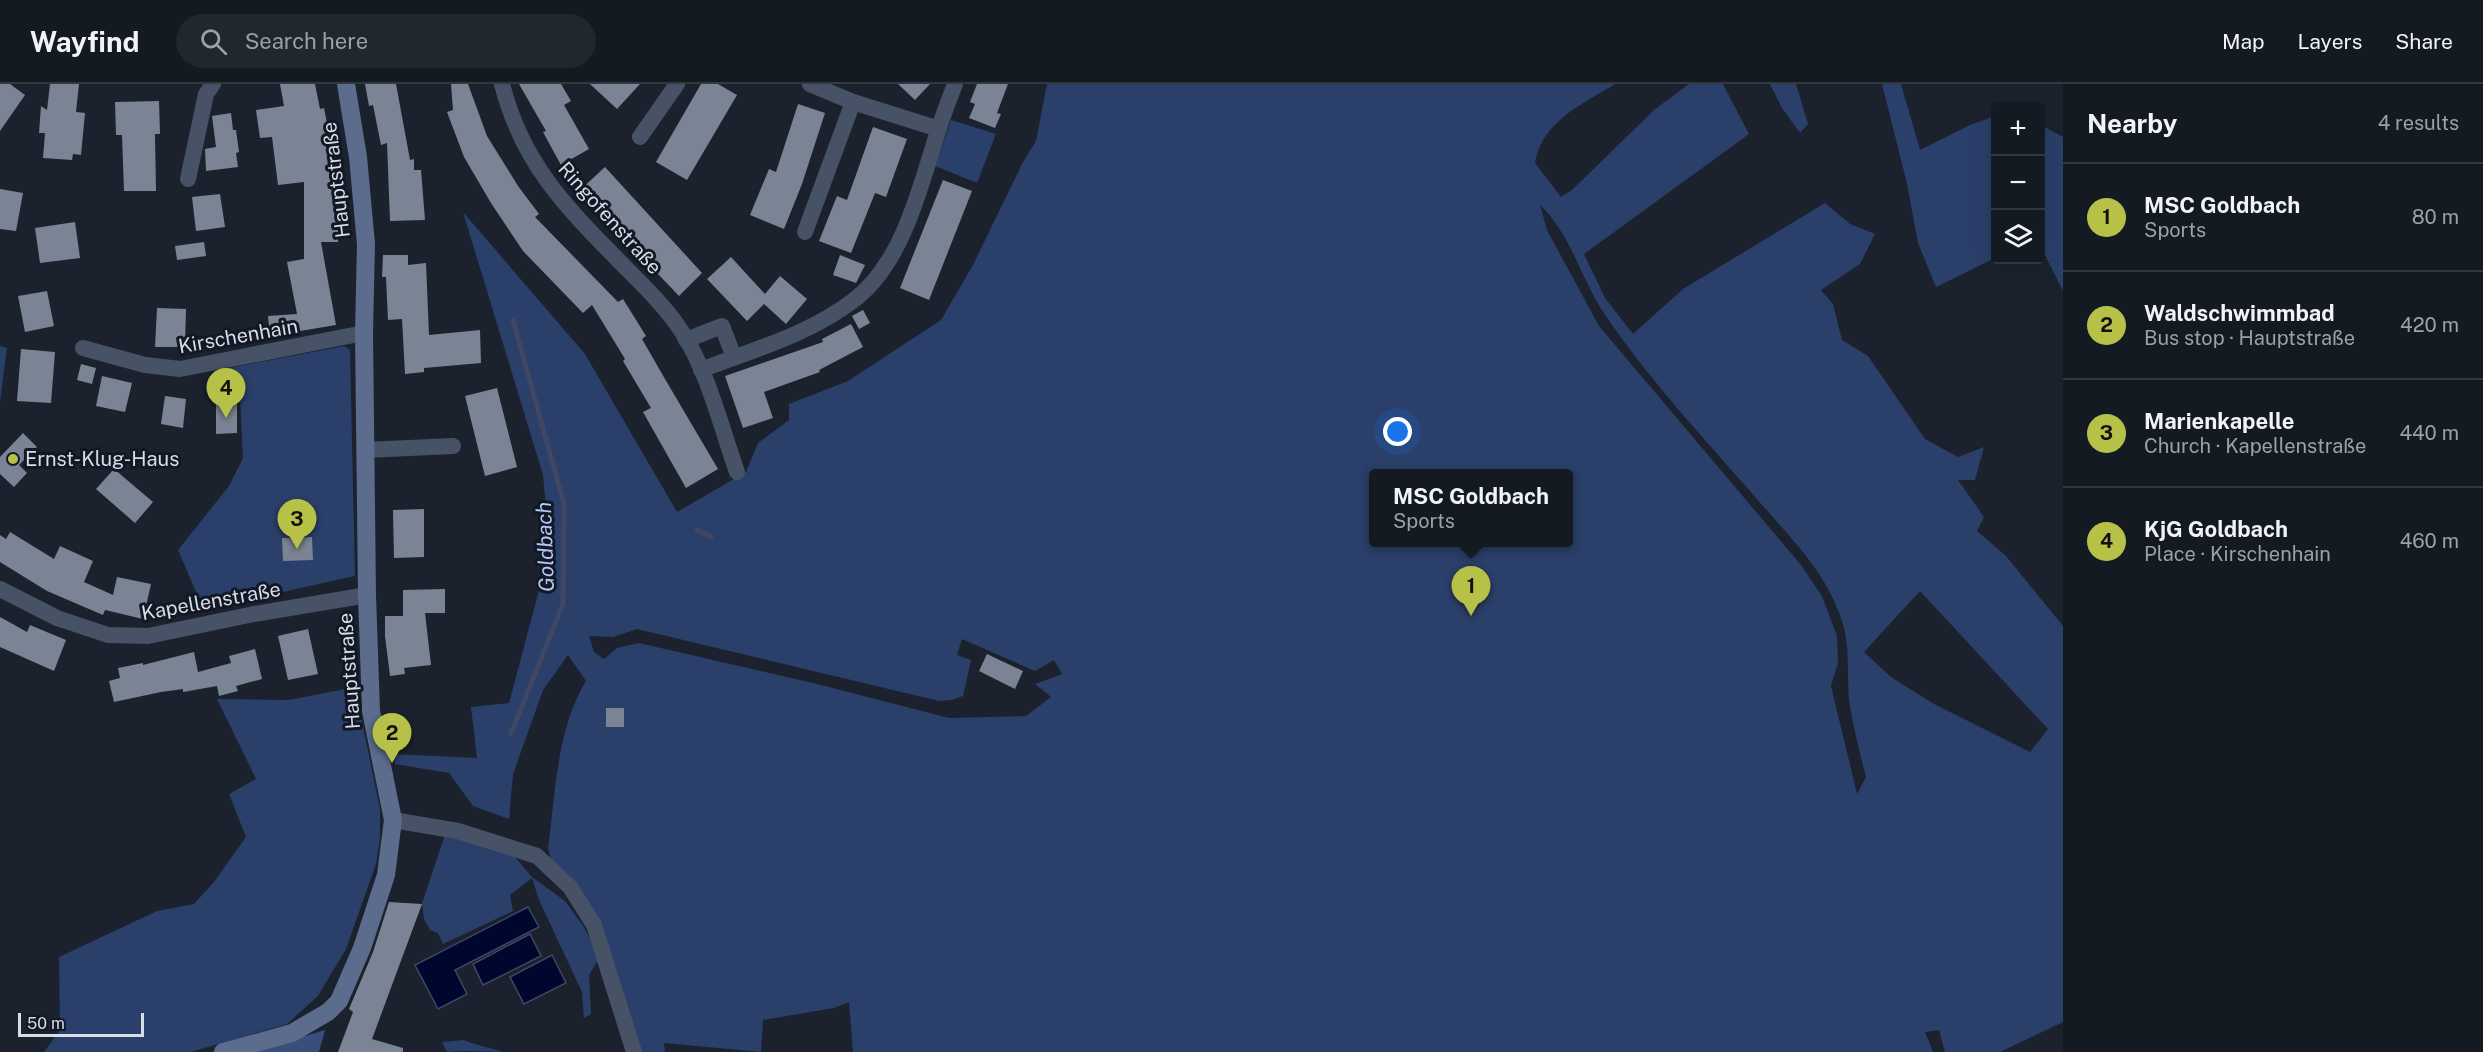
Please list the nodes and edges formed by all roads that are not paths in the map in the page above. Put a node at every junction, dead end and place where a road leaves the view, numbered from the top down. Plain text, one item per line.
1 (213, 84) edge
2 (346, 84) edge
3 (502, 84) edge
4 (677, 84) edge
5 (810, 84) edge
6 (955, 84) edge
7 (853, 102) junction
8 (939, 129) junction
9 (640, 137) dead end
10 (188, 179) dead end
11 (805, 232) dead end
12 (364, 333) junction
13 (686, 339) junction
14 (83, 348) dead end
15 (734, 357) junction
16 (701, 370) junction
17 (453, 446) dead end
18 (366, 450) junction
19 (737, 472) dead end
20 (0, 589) edge
21 (367, 595) junction
22 (393, 820) junction
23 (223, 1052) edge
24 (633, 1052) edge

1 - 10 street
2 - 12 street, Hauptstraße
3 - 13 street, Ringofenstraße
4 - 9 street
5 - 7 street
6 - 8 street
7 - 8 street
7 - 11 street
8 - 15 street
12 - 14 street, Kirschenhain
12 - 18 street, Hauptstraße
13 - 15 street
13 - 16 street, Ringofenstraße
15 - 16 street
16 - 19 street, Ringofenstraße
17 - 18 street
18 - 21 street, Hauptstraße
20 - 21 street, Kapellenstraße
21 - 22 street, Hauptstraße
22 - 23 street, Hauptstraße
22 - 24 street

